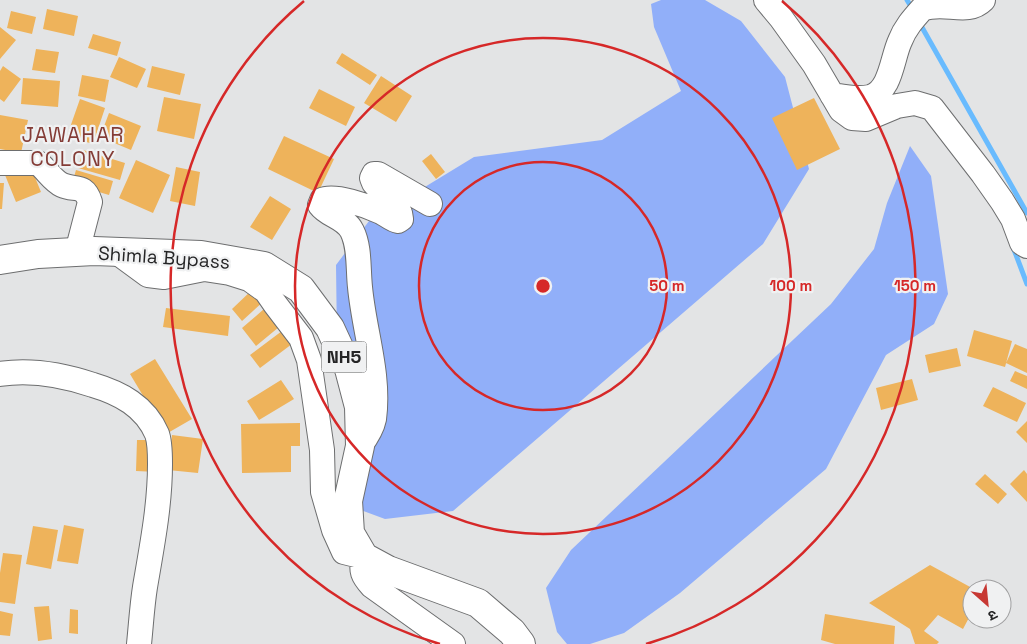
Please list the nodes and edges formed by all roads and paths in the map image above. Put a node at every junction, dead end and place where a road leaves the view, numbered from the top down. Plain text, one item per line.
1 (766, 0) edge
2 (983, 0) edge
3 (832, 95) junction
4 (0, 163) edge
5 (430, 204) dead end
6 (1025, 245) edge
7 (77, 252) junction
8 (118, 253) junction
9 (0, 260) edge
10 (0, 374) edge
11 (360, 446) junction
12 (364, 557) junction
13 (139, 644) edge
14 (453, 644) edge
15 (521, 644) edge

1 - 3 street
2 - 3 street
3 - 6 street
4 - 7 street
5 - 11 street
7 - 8 highway, Shimla Bypass / NH5
7 - 9 highway, Shimla Bypass / NH5
8 - 11 highway, Shimla Bypass / NH5
8 - 12 street
10 - 13 street
11 - 12 highway, Shimla Bypass / NH5
12 - 14 street
12 - 15 highway

